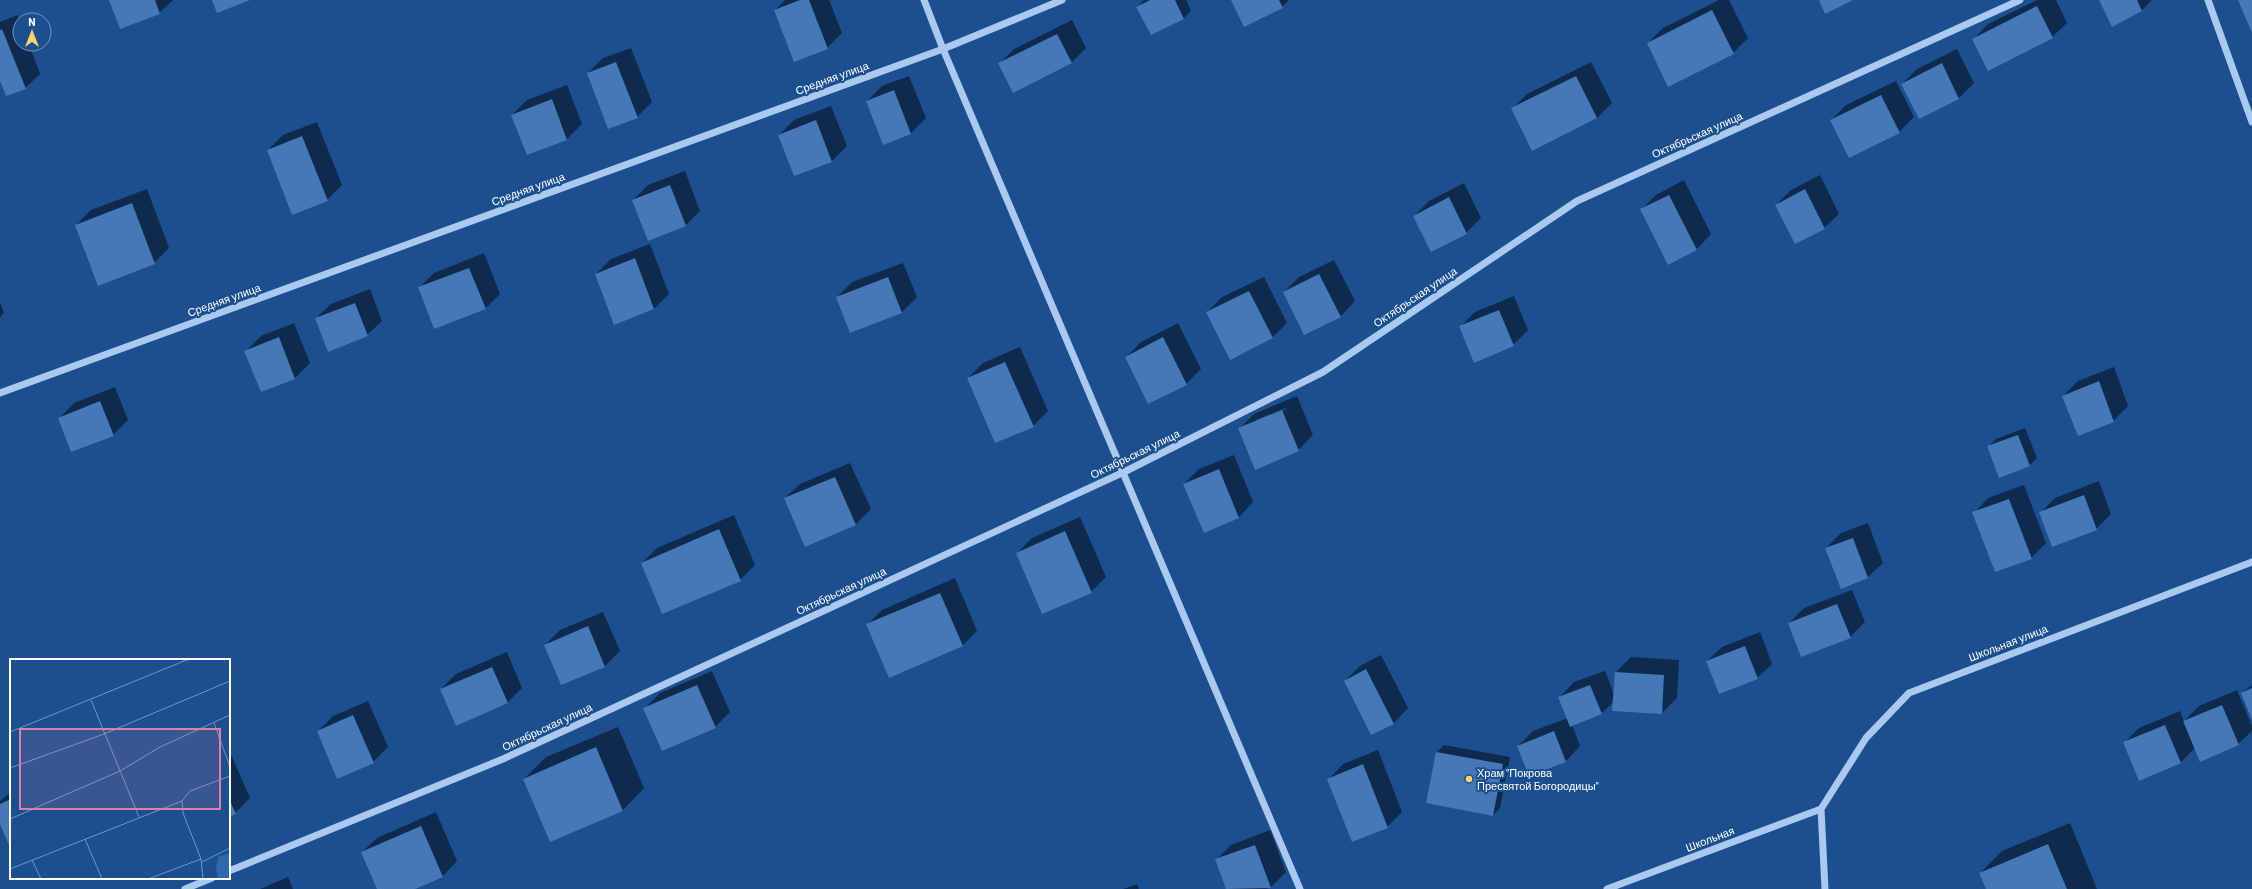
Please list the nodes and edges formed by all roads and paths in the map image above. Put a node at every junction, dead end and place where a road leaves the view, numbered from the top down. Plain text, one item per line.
1 (924, 0) edge
2 (1062, 0) edge
3 (2020, 0) edge
4 (2208, 0) edge
5 (943, 49) junction
6 (2252, 122) edge
7 (0, 393) edge
8 (1124, 472) junction
9 (2252, 562) edge
10 (1821, 809) junction
11 (230, 871) edge
12 (210, 879) edge
13 (185, 889) edge
14 (1300, 889) edge
15 (1607, 889) edge
16 (1826, 889) edge

1 - 5 street
2 - 5 street, Средняя улица
3 - 8 street, Октябрьская улица
4 - 6 street
5 - 7 street, Средняя улица
5 - 8 street
8 - 11 street, Октябрьская улица
8 - 14 street
9 - 10 street, Школьная улица
10 - 15 street, Школьная
10 - 16 street
12 - 13 street

